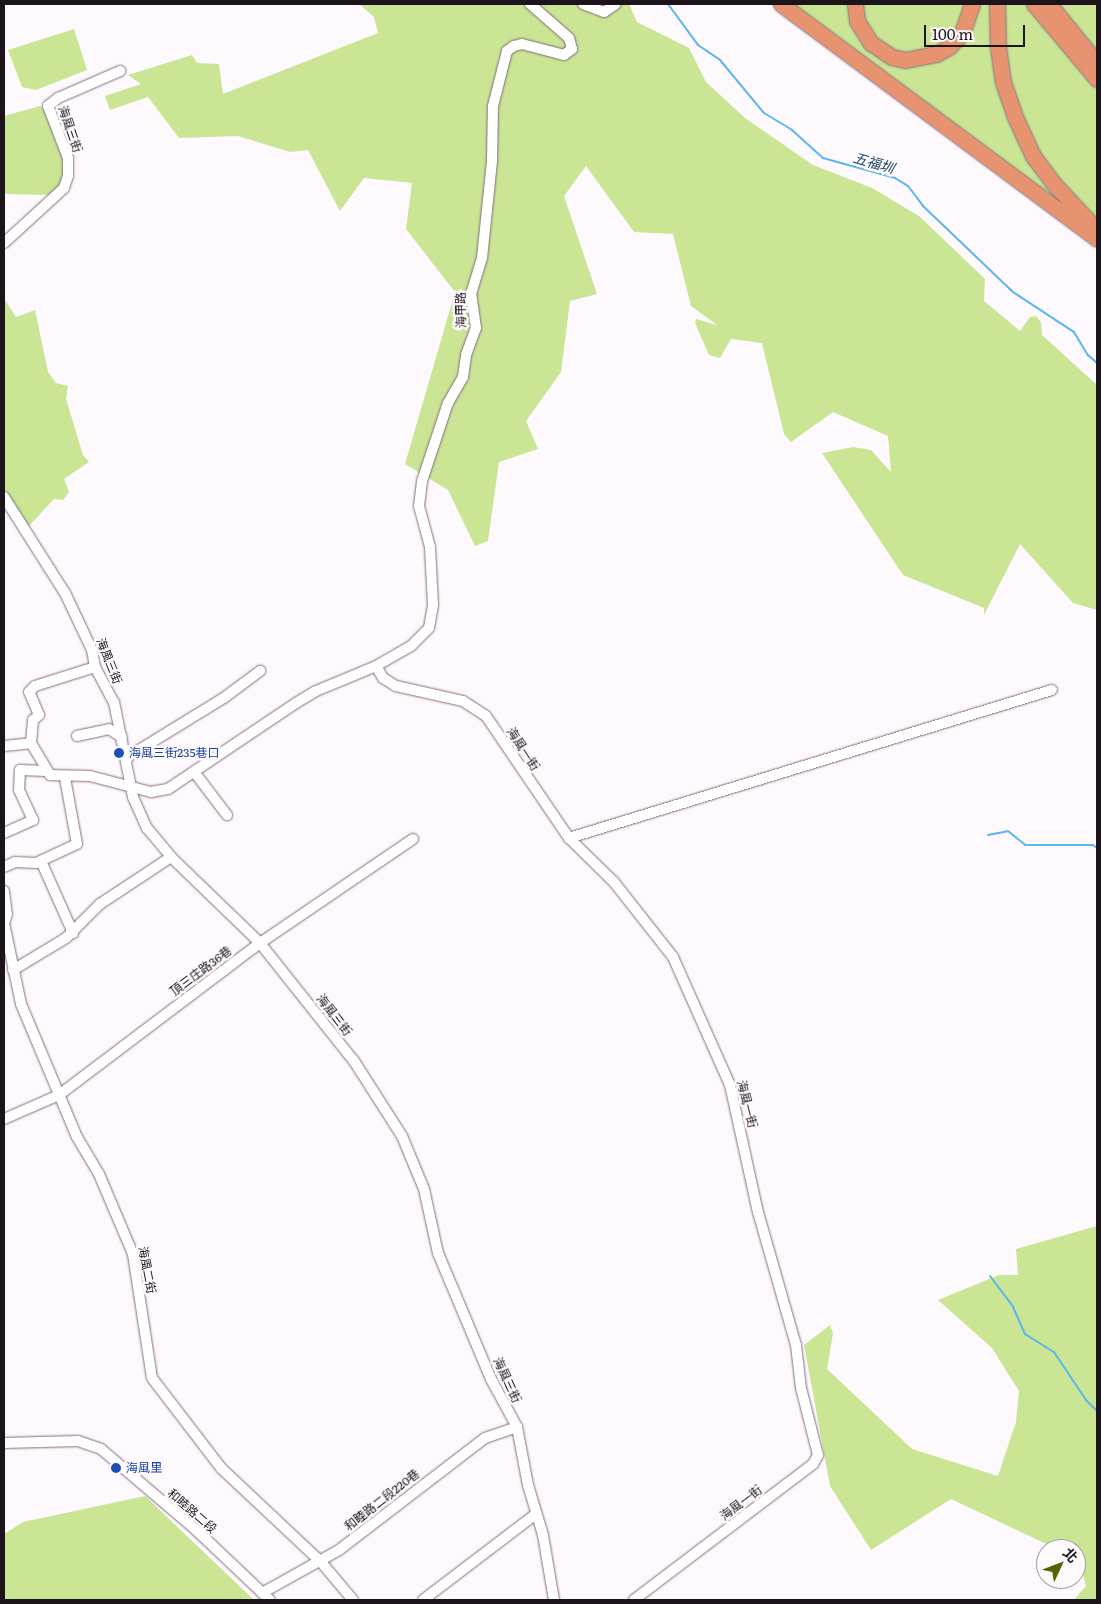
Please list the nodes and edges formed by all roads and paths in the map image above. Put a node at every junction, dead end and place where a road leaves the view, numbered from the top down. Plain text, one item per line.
1 (530, 4) edge
2 (583, 4) edge
3 (616, 4) edge
4 (781, 4) edge
5 (855, 4) edge
6 (972, 4) edge
7 (997, 4) edge
8 (1034, 4) edge
9 (1049, 4) edge
10 (1055, 4) edge
11 (1097, 50) edge
12 (1097, 63) edge
13 (120, 71) dead end
14 (1097, 79) edge
15 (1097, 230) edge
16 (1097, 239) edge
17 (4, 243) edge
18 (4, 497) edge
19 (376, 666) junction
20 (96, 667) junction
21 (260, 671) dead end
22 (1052, 690) dead end
23 (77, 736) dead end
24 (122, 738) junction
25 (31, 743) junction
26 (4, 746) edge
27 (126, 758) junction
28 (46, 771) junction
29 (195, 773) junction
30 (65, 778) junction
31 (133, 788) junction
32 (228, 815) dead end
33 (4, 834) edge
34 (570, 838) junction
35 (413, 839) dead end
36 (171, 857) junction
37 (41, 861) junction
38 (4, 867) edge
39 (4, 891) edge
40 (4, 923) edge
41 (73, 933) junction
42 (260, 943) junction
43 (13, 970) junction
44 (59, 1094) junction
45 (4, 1119) edge
46 (517, 1427) junction
47 (4, 1443) edge
48 (536, 1514) junction
49 (321, 1562) junction
50 (262, 1593) junction
51 (270, 1600) edge
52 (353, 1600) edge
53 (423, 1600) edge
54 (554, 1600) edge
55 (634, 1600) edge

1 - 19 street, 海甲路
2 - 3 street
4 - 16 highway
5 - 6 highway
7 - 15 highway
8 - 14 highway
9 - 12 highway
10 - 11 highway
13 - 17 street, 海風三街
18 - 20 street, 海風三街
19 - 29 street
19 - 34 street, 海風一街
20 - 24 street, 海風三街
20 - 25 street
21 - 27 street
22 - 34 street
23 - 24 street
24 - 27 street, 海風三街
25 - 26 street
25 - 28 street
27 - 31 street, 海風三街
28 - 30 street
28 - 33 street
29 - 31 street
29 - 32 street
30 - 31 street
30 - 37 street
31 - 36 street, 海風三街
34 - 55 street, 海風一街
35 - 42 street, 頂三庄路36巷
36 - 41 street
36 - 42 street, 海風三街
37 - 38 street
37 - 41 street
39 - 40 street, 海風二街
40 - 43 street, 海風二街
41 - 43 street
42 - 44 street, 頂三庄路36巷
42 - 46 street, 海風三街
43 - 44 street, 海風二街
44 - 45 street, 頂三庄路36巷
44 - 49 street, 海風二街
46 - 48 street, 海風三街
46 - 49 street, 和睦路二段220巷
47 - 50 street, 和睦路二段
48 - 53 street
48 - 54 street, 海風三街
49 - 50 street, 和睦路二段220巷
49 - 52 street, 海風二街
50 - 51 street, 和睦路二段

